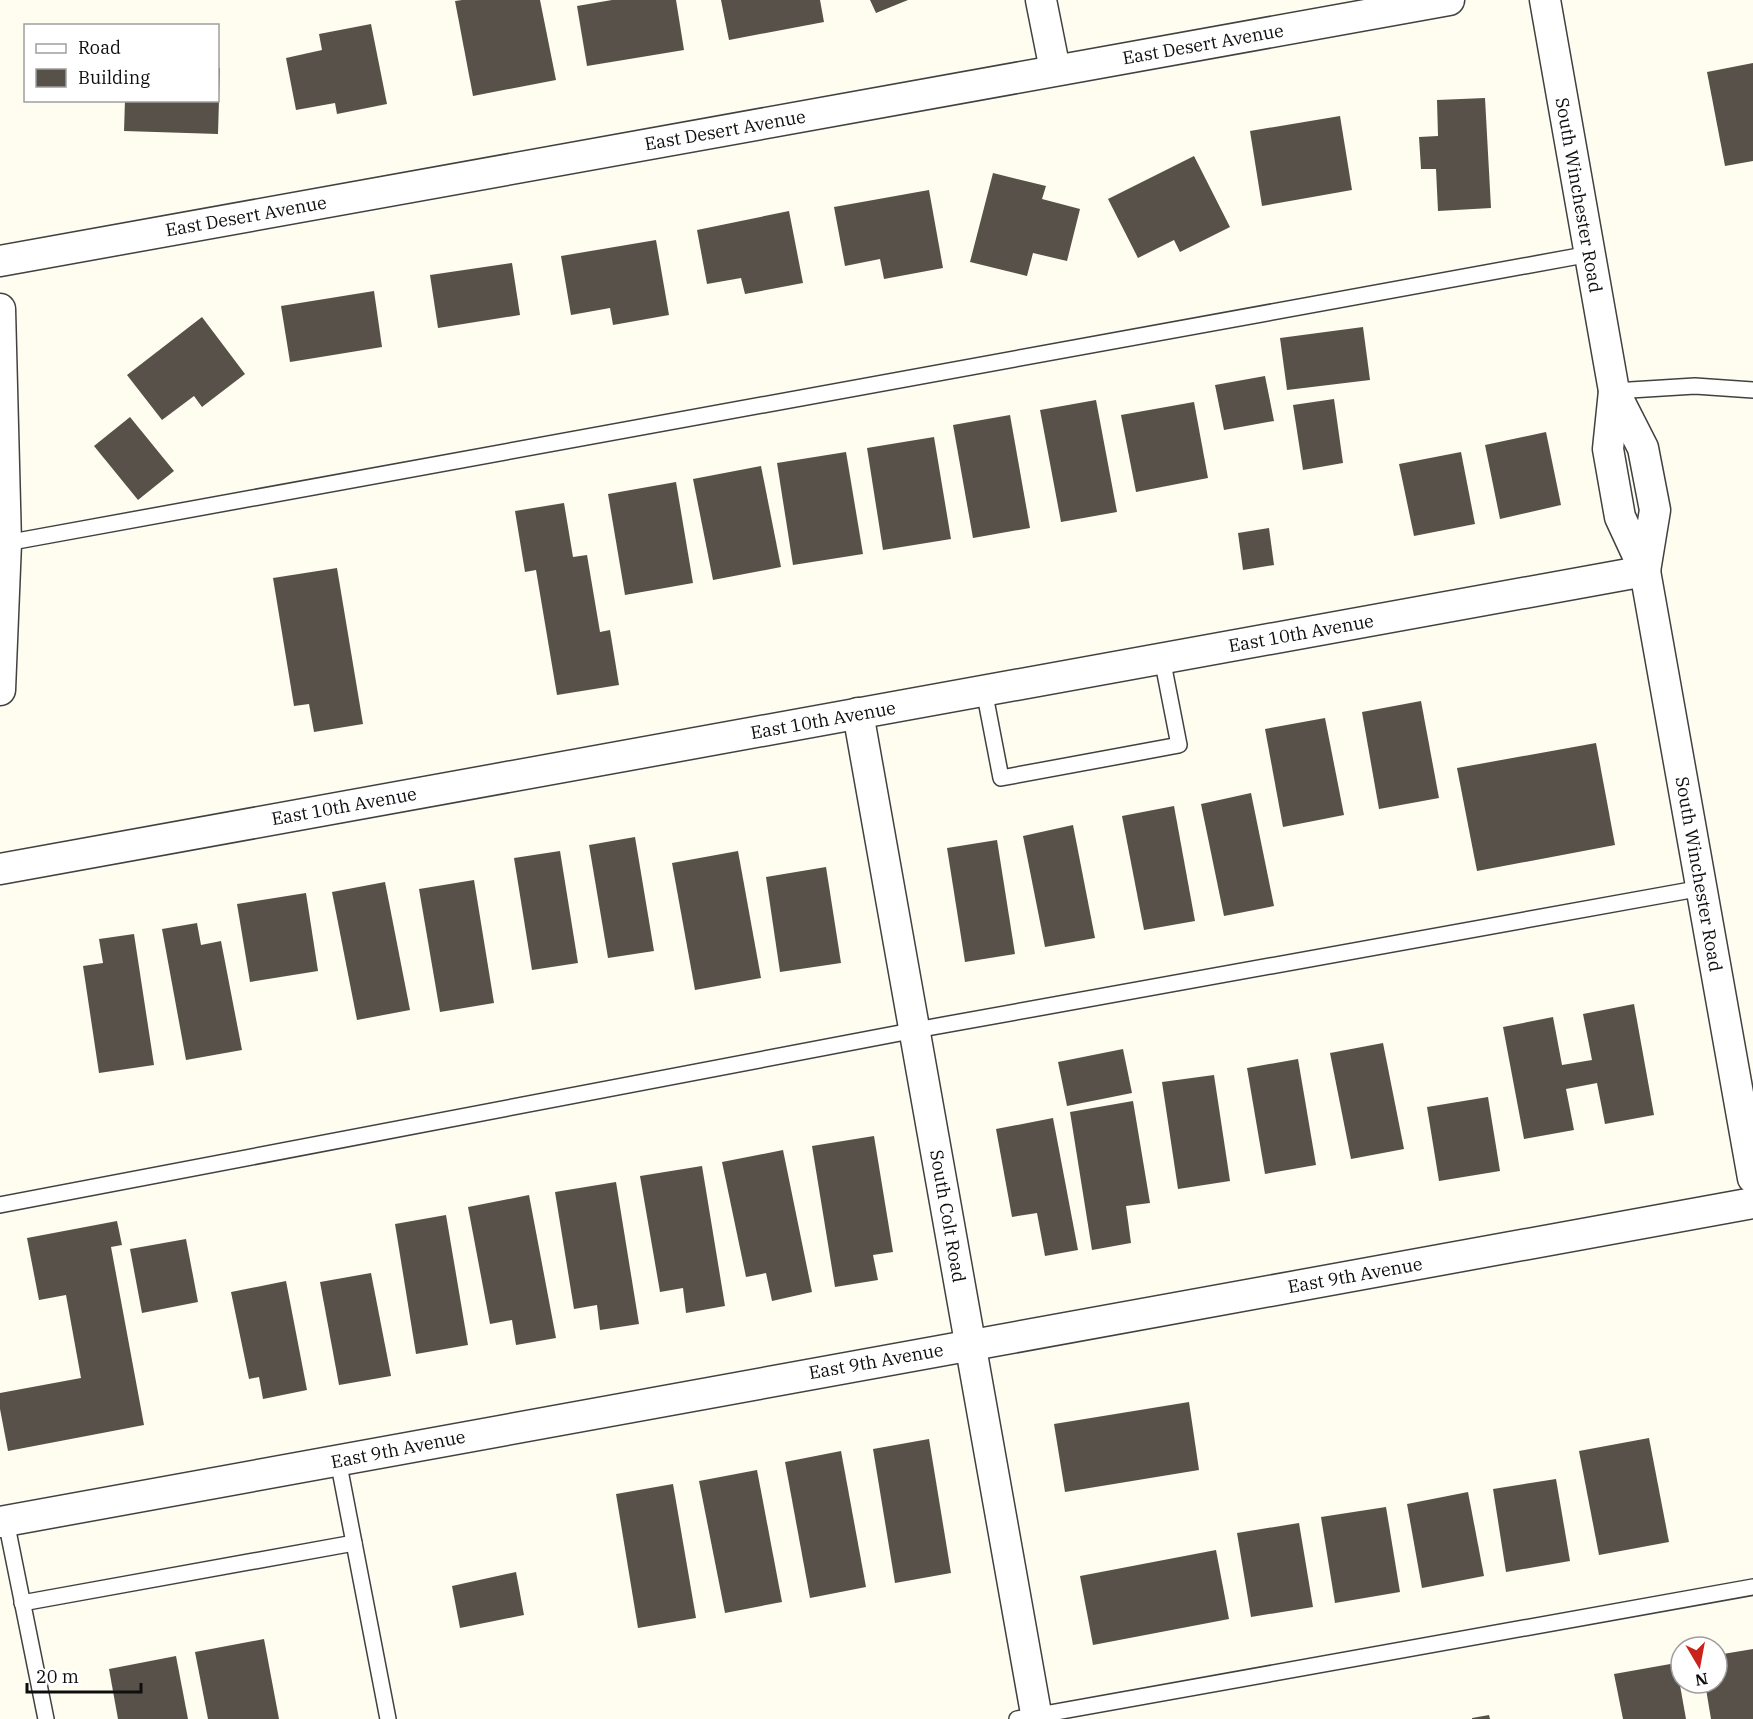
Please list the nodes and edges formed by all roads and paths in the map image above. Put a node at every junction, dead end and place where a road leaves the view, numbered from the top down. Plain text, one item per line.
1 (1041, 0) edge
2 (1449, 0) edge
3 (1545, 0) edge
4 (1055, 70) junction
5 (1590, 254) junction
6 (0, 261) edge
7 (0, 309) edge
8 (1753, 390) edge
9 (1614, 391) junction
10 (6, 543) junction
11 (1645, 571) junction
12 (1162, 658) junction
13 (0, 690) edge
14 (984, 690) junction
15 (858, 713) junction
16 (0, 869) edge
17 (1702, 888) junction
18 (916, 1030) junction
19 (1753, 1178) edge
20 (1753, 1203) edge
21 (0, 1205) edge
22 (970, 1344) junction
23 (338, 1460) junction
24 (3, 1522) edge
25 (354, 1543) junction
26 (1753, 1587) edge
27 (22, 1603) junction
28 (1030, 1718) edge
29 (46, 1719) edge
30 (388, 1719) edge

1 - 4 street
2 - 4 street, East Desert Avenue
3 - 5 street, South Winchester Road
4 - 6 street, East Desert Avenue
5 - 9 street, South Winchester Road
5 - 10 lane
7 - 10 street
8 - 9 lane
9 - 11 street, South Winchester Road
10 - 13 street
11 - 12 street, East 10th Avenue
11 - 17 street, South Winchester Road
12 - 14 street, East 10th Avenue
12 - 14 lane
14 - 15 street, East 10th Avenue
15 - 16 street, East 10th Avenue
15 - 18 street, South Colt Road
17 - 18 lane
17 - 19 street, South Winchester Road
18 - 21 lane
18 - 22 street, South Colt Road
20 - 22 street, East 9th Avenue
22 - 23 street, East 9th Avenue
22 - 28 street, South Colt Road
23 - 24 street, East 9th Avenue
23 - 25 lane
24 - 27 lane
25 - 27 lane
25 - 30 lane
26 - 28 lane
27 - 29 lane

